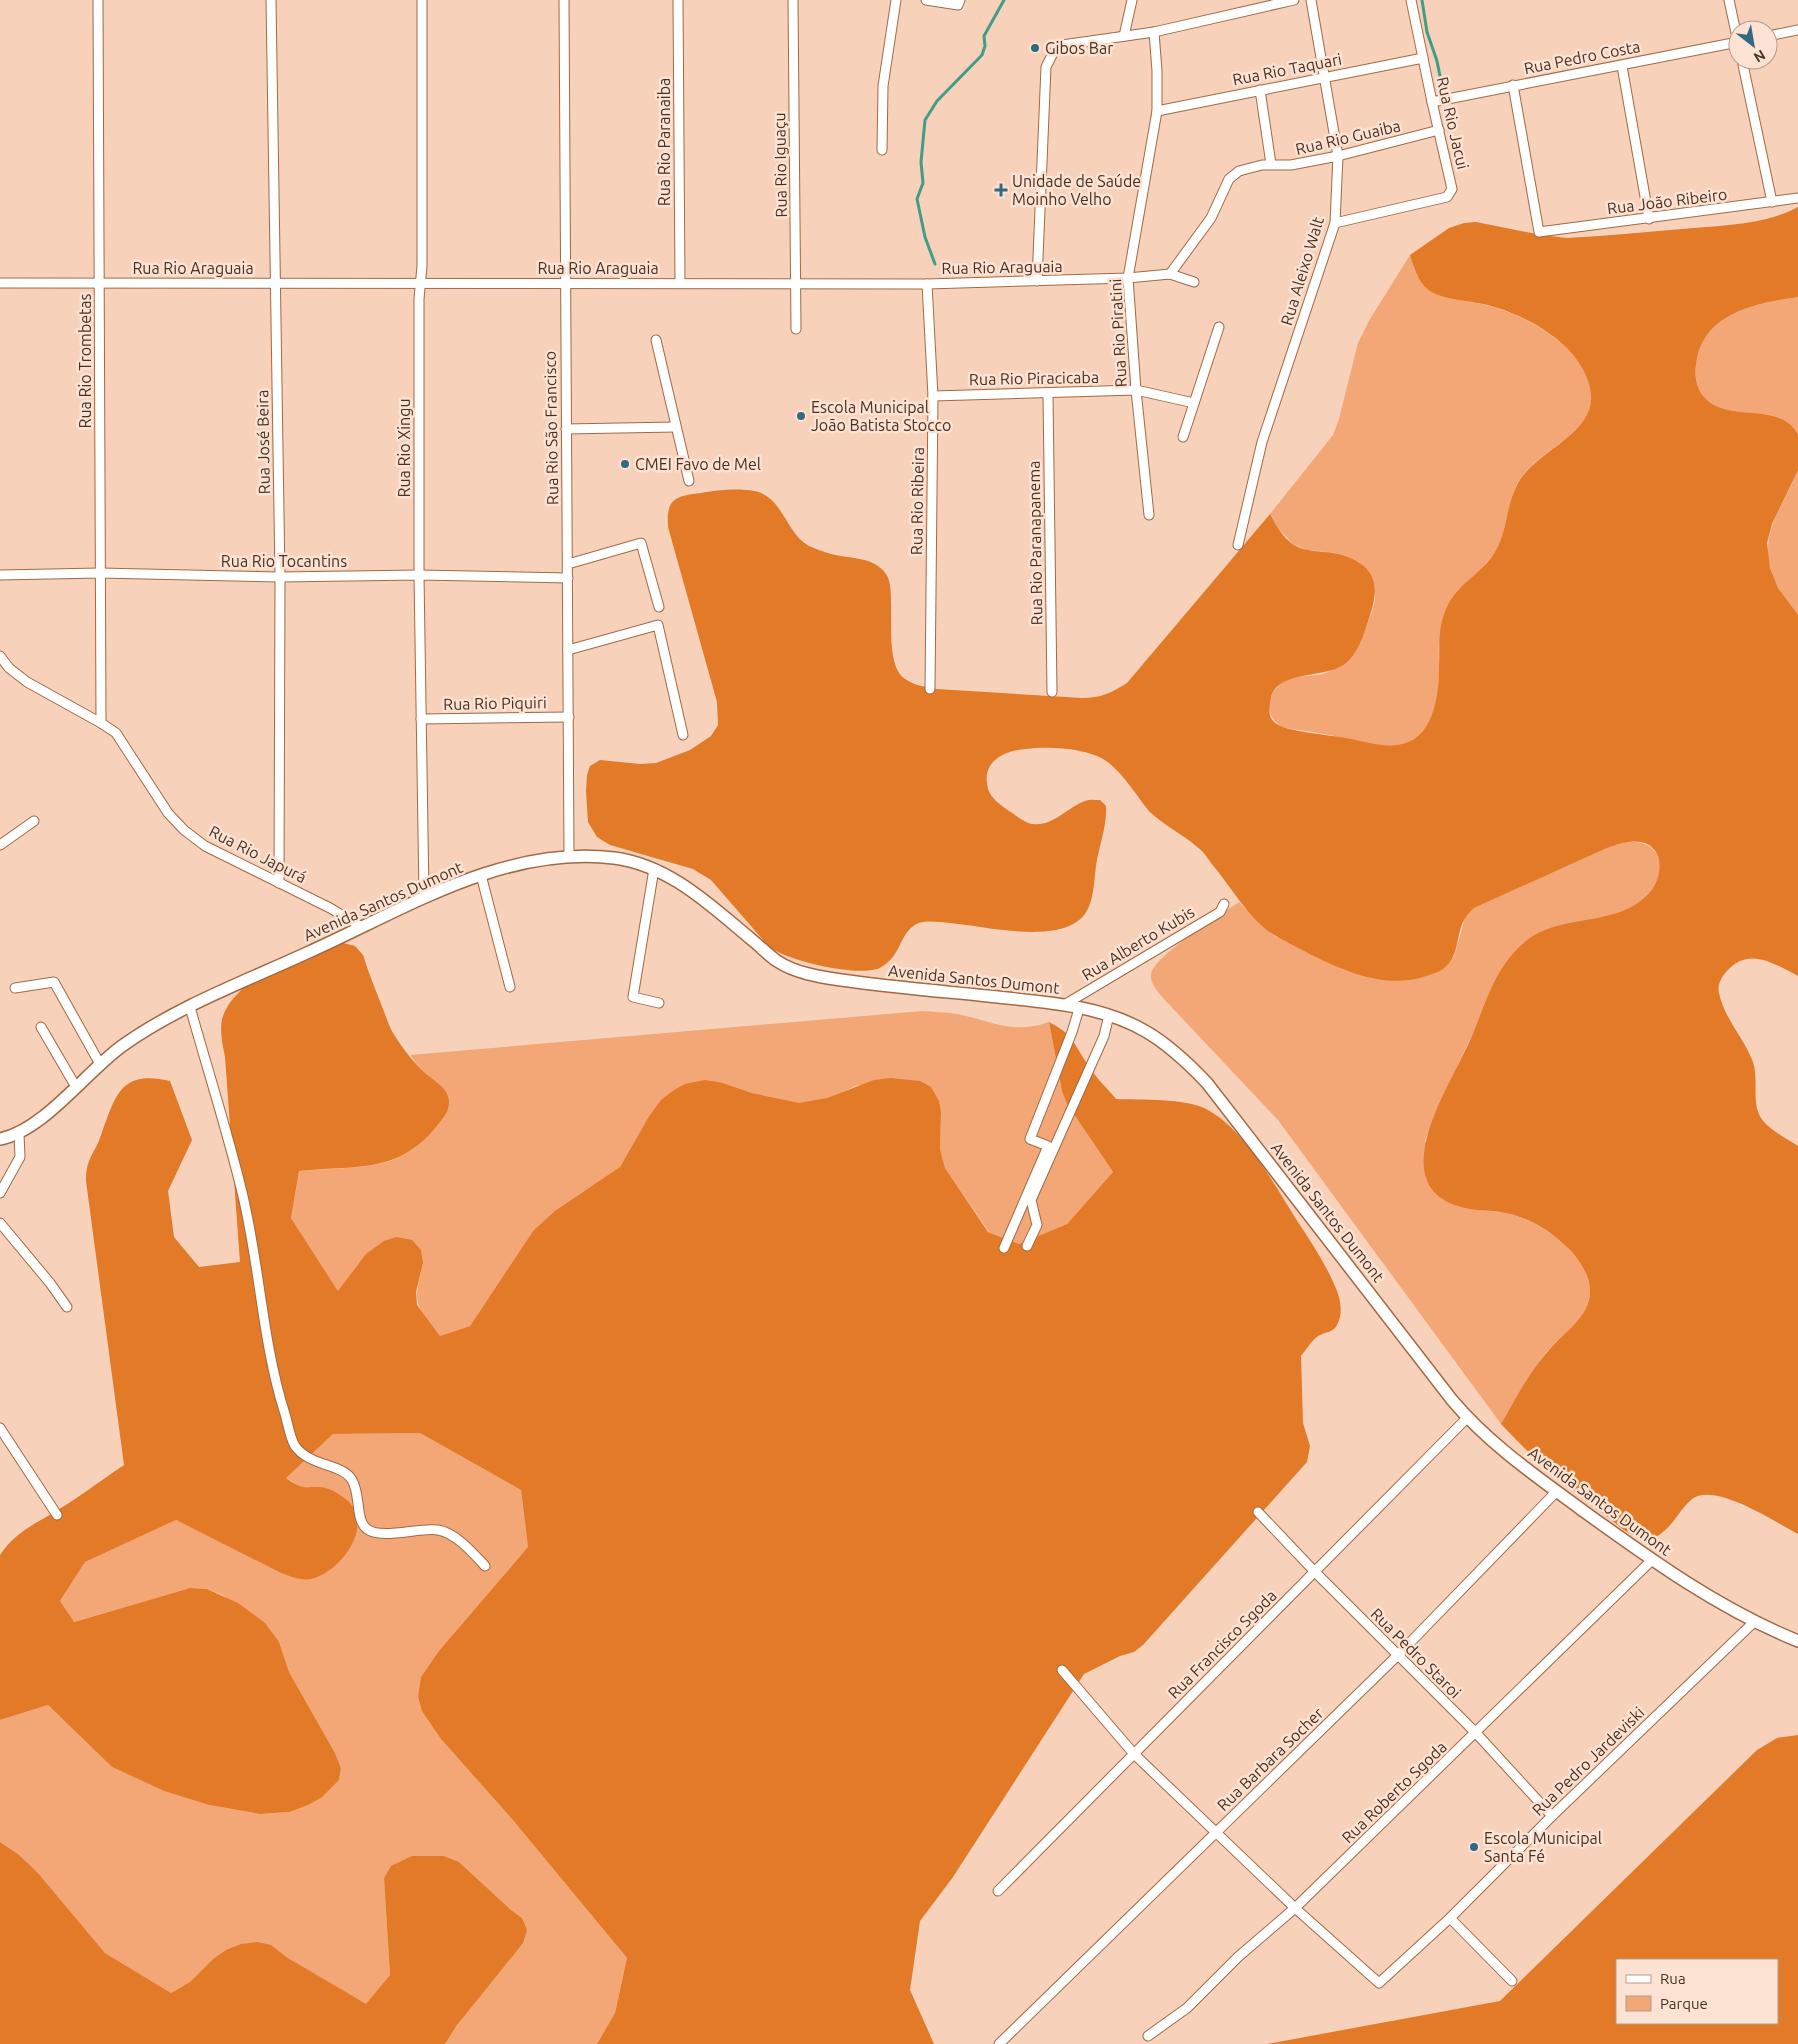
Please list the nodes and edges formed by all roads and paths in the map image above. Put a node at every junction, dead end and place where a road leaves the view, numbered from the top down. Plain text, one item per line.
1 (98, 0) edge
2 (271, 0) edge
3 (422, 0) edge
4 (564, 0) edge
5 (678, 0) edge
6 (793, 0) edge
7 (896, 0) edge
8 (926, 0) edge
9 (1132, 0) edge
10 (1294, 0) edge
11 (1311, 0) edge
12 (1411, 0) edge
13 (1729, 0) edge
14 (959, 3) edge
15 (1733, 20) edge
16 (1798, 30) edge
17 (1154, 32) junction
18 (1778, 34) edge
19 (1124, 36) junction
20 (1728, 44) edge
21 (1423, 58) junction
22 (1622, 66) junction
23 (1744, 70) edge
24 (1325, 76) junction
25 (1513, 85) junction
26 (1260, 90) junction
27 (1432, 102) junction
28 (1157, 111) junction
29 (1439, 130) junction
30 (882, 150) dead end
31 (1338, 156) junction
32 (1271, 164) junction
33 (1798, 198) edge
34 (1772, 202) junction
35 (1649, 219) junction
36 (1335, 223) junction
37 (1170, 274) junction
38 (1128, 278) junction
39 (1037, 281) junction
40 (276, 282) junction
41 (1194, 282) dead end
42 (0, 283) edge
43 (100, 283) junction
44 (420, 283) junction
45 (565, 283) junction
46 (680, 283) junction
47 (796, 284) junction
48 (927, 284) junction
49 (1219, 327) dead end
50 (796, 329) dead end
51 (656, 340) dead end
52 (1136, 390) junction
53 (1048, 394) junction
54 (933, 396) junction
55 (1194, 403) junction
56 (675, 427) junction
57 (566, 429) junction
58 (1183, 437) dead end
59 (689, 481) dead end
60 (1149, 515) dead end
61 (1238, 545) dead end
62 (568, 564) junction
63 (100, 574) junction
64 (0, 575) edge
65 (419, 575) junction
66 (280, 577) junction
67 (568, 578) junction
68 (659, 607) dead end
69 (568, 650) junction
70 (0, 656) edge
71 (9, 668) junction
72 (0, 674) edge
73 (930, 688) dead end
74 (1052, 692) dead end
75 (569, 717) junction
76 (421, 719) junction
77 (101, 723) junction
78 (683, 736) dead end
79 (34, 821) dead end
80 (0, 845) edge
81 (569, 857) junction
82 (654, 869) junction
83 (481, 875) junction
84 (279, 884) junction
85 (424, 897) junction
86 (1224, 904) dead end
87 (362, 927) junction
88 (510, 987) dead end
89 (15, 988) dead end
90 (659, 1003) dead end
91 (1064, 1005) junction
92 (190, 1007) junction
93 (1080, 1009) junction
94 (1109, 1015) junction
95 (41, 1027) dead end
96 (100, 1064) junction
97 (76, 1087) junction
98 (20, 1134) junction
99 (0, 1139) edge
100 (0, 1193) edge
101 (0, 1223) edge
102 (1027, 1246) dead end
103 (1004, 1248) dead end
104 (67, 1307) dead end
105 (1467, 1418) junction
106 (0, 1428) edge
107 (1557, 1491) junction
108 (1258, 1512) dead end
109 (57, 1515) dead end
110 (1652, 1560) junction
111 (485, 1566) dead end
112 (1314, 1572) junction
113 (1754, 1622) junction
114 (1798, 1641) edge
115 (1398, 1655) junction
116 (1062, 1670) dead end
117 (1476, 1733) junction
118 (1134, 1754) junction
119 (1552, 1816) junction
120 (1215, 1834) junction
121 (998, 1891) dead end
122 (1295, 1908) junction
123 (1450, 1918) junction
124 (1512, 1981) dead end
125 (1148, 2036) dead end
126 (999, 2044) edge

1 - 43 street, Rua Rio Trombetas
2 - 40 street, Rua José Beira
3 - 44 street, Rua Rio Xingu
4 - 45 street, Rua Rio São Francisco
5 - 46 street, Rua Rio Paranaiba
6 - 47 street, Rua Rio Iguaçu
7 - 30 street
8 - 14 street
9 - 19 street
10 - 17 street
11 - 24 street, Rua Aleixo Walt
12 - 21 street, Rua Rio Jacui
13 - 15 street
16 - 18 street
17 - 19 street
17 - 28 street, Rua Rio Piratini
19 - 39 street
20 - 22 street, Rua Pedro Costa
21 - 24 street, Rua Rio Taquari
21 - 27 street, Rua Rio Jacui
22 - 25 street, Rua Pedro Costa
22 - 35 street
23 - 34 street
24 - 26 street, Rua Rio Taquari
24 - 31 street, Rua Aleixo Walt
25 - 27 street, Rua Pedro Costa
25 - 35 street, Rua João Ribeiro
26 - 28 street, Rua Rio Taquari
26 - 32 street
27 - 29 street, Rua Rio Jacui
28 - 38 street, Rua Rio Piratini
29 - 31 street, Rua Rio Guaiba
29 - 36 street, Rua Rio Jacui
31 - 32 street, Rua Rio Guaiba
31 - 36 street, Rua Aleixo Walt
32 - 37 street, Rua Rio Guaiba
33 - 34 street, Rua João Ribeiro
34 - 35 street, Rua João Ribeiro
36 - 61 street, Rua Aleixo Walt
37 - 38 street, Rua Rio Araguaia
37 - 41 street, Rua Rio Araguaia
38 - 39 street, Rua Rio Araguaia
38 - 52 street, Rua Rio Piratini
39 - 48 street, Rua Rio Araguaia
40 - 43 street, Rua Rio Araguaia
40 - 44 street, Rua Rio Araguaia
40 - 66 street, Rua José Beira
42 - 43 street, Rua Rio Araguaia
43 - 63 street, Rua Rio Trombetas
44 - 45 street, Rua Rio Araguaia
44 - 65 street, Rua Rio Xingu
45 - 46 street, Rua Rio Araguaia
45 - 57 street, Rua Rio São Francisco
46 - 47 street, Rua Rio Araguaia
47 - 48 street, Rua Rio Araguaia
47 - 50 street, Rua Rio Iguaçu
48 - 54 street, Rua Rio Ribeira
49 - 55 street
51 - 56 street
52 - 53 street, Rua Rio Piracicaba
52 - 55 street, Rua Rio Piracicaba
52 - 60 street, Rua Rio Piratini
53 - 54 street, Rua Rio Piracicaba
53 - 74 street, Rua Rio Paranapanema
54 - 73 street, Rua Rio Ribeira
55 - 58 street
56 - 57 street
56 - 59 street
57 - 62 street, Rua Rio São Francisco
62 - 67 street, Rua Rio São Francisco
62 - 68 street
63 - 64 street, Rua Rio Tocantins
63 - 66 street, Rua Rio Tocantins
63 - 77 street, Rua Rio Trombetas
65 - 66 street, Rua Rio Tocantins
65 - 67 street, Rua Rio Tocantins
65 - 76 street, Rua Rio Xingu
66 - 84 street, Rua José Beira
67 - 69 street, Rua Rio São Francisco
69 - 75 street, Rua Rio São Francisco
69 - 78 street
70 - 71 street, Rua Rio Japurá
71 - 72 street
71 - 77 street, Rua Rio Japurá
75 - 76 street, Rua Rio Piquiri
75 - 81 street, Rua Rio São Francisco
76 - 85 street, Rua Rio Xingu
77 - 84 street, Rua Rio Japurá
79 - 80 street
81 - 82 street, Avenida Santos Dumont
81 - 83 street, Avenida Santos Dumont
82 - 90 street
82 - 91 street, Avenida Santos Dumont
83 - 85 street, Avenida Santos Dumont
83 - 88 street
84 - 87 street, Rua Rio Japurá
85 - 87 street, Avenida Santos Dumont
86 - 91 street, Rua Alberto Kubis
87 - 92 street, Avenida Santos Dumont
89 - 96 street
91 - 93 street, Avenida Santos Dumont
92 - 96 street, Avenida Santos Dumont
92 - 111 street
93 - 94 street, Avenida Santos Dumont
93 - 103 street
94 - 102 street
94 - 105 street, Avenida Santos Dumont
95 - 97 street
96 - 97 street, Avenida Santos Dumont
97 - 98 street, Avenida Santos Dumont
98 - 99 street, Avenida Santos Dumont
98 - 100 street
101 - 104 street
105 - 107 street, Avenida Santos Dumont
105 - 112 street, Rua Francisco Sgoda
106 - 109 street
107 - 110 street, Avenida Santos Dumont
107 - 115 street, Rua Barbara Socher
108 - 112 street, Rua Pedro Staroi
110 - 113 street, Avenida Santos Dumont
110 - 117 street, Rua Roberto Sgoda
112 - 115 street, Rua Pedro Staroi
112 - 118 street, Rua Francisco Sgoda
113 - 114 street, Avenida Santos Dumont
113 - 119 street, Rua Pedro Jardeviski
115 - 117 street, Rua Pedro Staroi
115 - 120 street, Rua Barbara Socher
116 - 118 street
117 - 119 street, Rua Pedro Staroi
117 - 122 street, Rua Roberto Sgoda
118 - 120 street
118 - 121 street, Rua Francisco Sgoda
119 - 123 street, Rua Pedro Jardeviski
120 - 122 street
120 - 126 street, Rua Barbara Socher
122 - 123 street, Rua Pedro Jardeviski
122 - 125 street, Rua Roberto Sgoda
123 - 124 street

